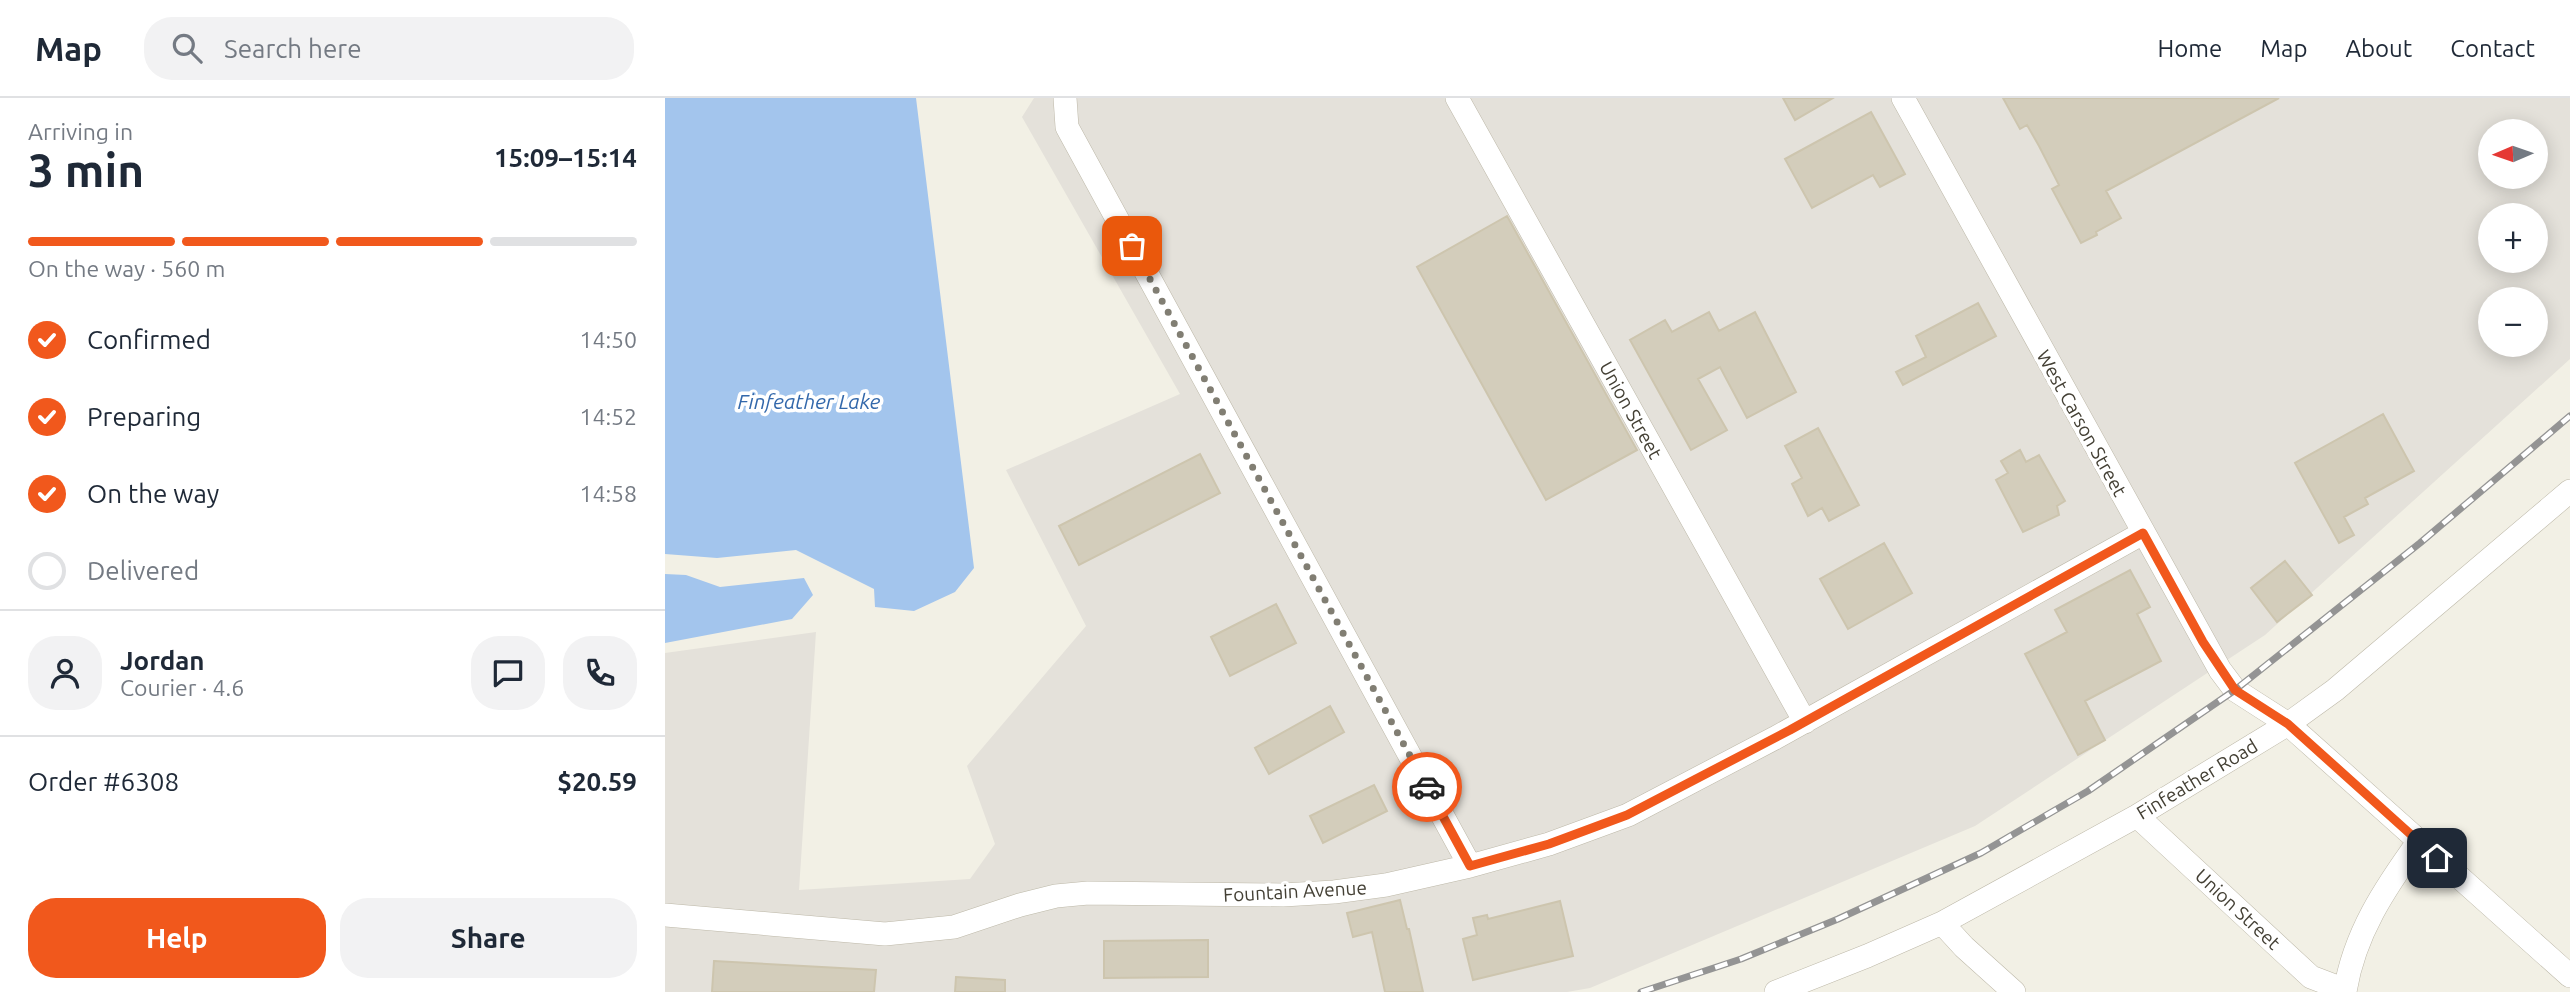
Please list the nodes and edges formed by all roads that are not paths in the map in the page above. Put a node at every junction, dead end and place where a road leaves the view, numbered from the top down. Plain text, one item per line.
1 (1065, 98) edge
2 (1457, 98) edge
3 (1903, 98) edge
4 (2570, 491) edge
5 (2143, 533) junction
6 (1805, 722) junction
7 (2288, 724) junction
8 (2137, 816) junction
9 (2419, 841) junction
10 (1470, 866) junction
11 (665, 915) edge
12 (1942, 923) junction
13 (2570, 976) edge
14 (2345, 991) edge
15 (1776, 992) edge
16 (2014, 992) edge

1 - 10 street
2 - 6 street, Union Street
3 - 5 street, West Carson Street
4 - 7 street, Finfeather Road
5 - 6 street, Fountain Avenue
5 - 7 street, West Carson Street
6 - 10 street, Fountain Avenue
7 - 8 street, Finfeather Road
7 - 9 street, West Carson Street
8 - 12 street, Finfeather Road
8 - 14 street, Union Street
9 - 13 street, West Carson Street
9 - 14 street
10 - 11 street, Fountain Avenue
12 - 15 street, Finfeather Road
12 - 16 street

